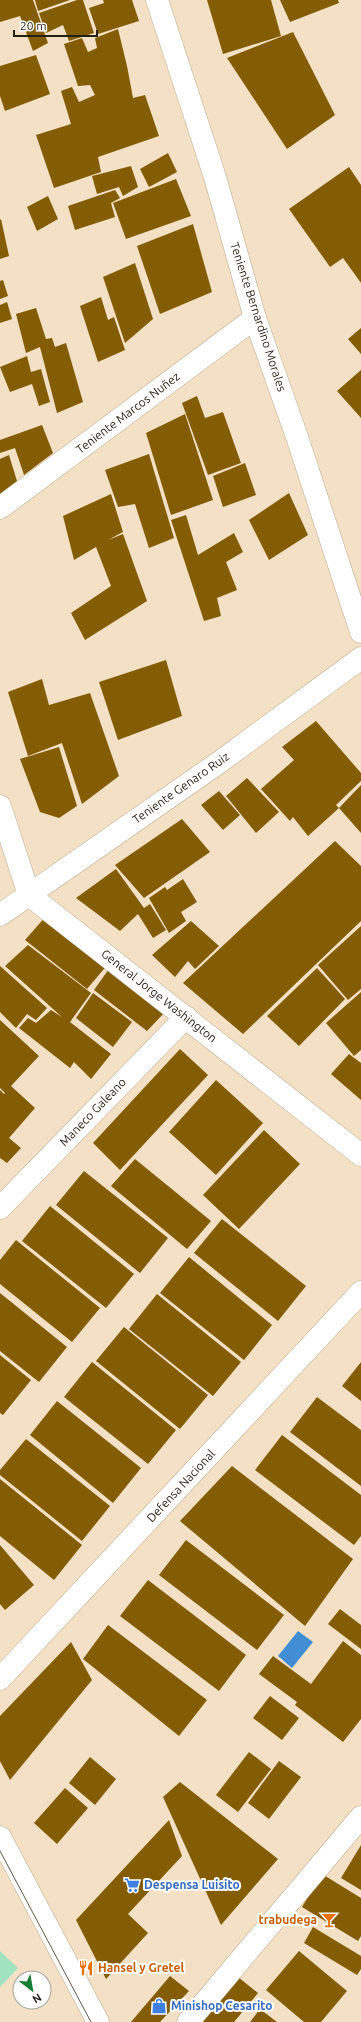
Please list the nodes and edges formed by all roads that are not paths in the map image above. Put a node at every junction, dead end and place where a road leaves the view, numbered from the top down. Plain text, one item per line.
1 (157, 0) edge
2 (255, 318) junction
3 (0, 508) edge
4 (361, 632) edge
5 (361, 658) edge
6 (0, 806) edge
7 (29, 895) junction
8 (0, 915) edge
9 (186, 1017) junction
10 (361, 1155) edge
11 (0, 1208) edge
12 (361, 1292) edge
13 (0, 1679) edge
14 (361, 1817) edge
15 (0, 1837) edge
16 (98, 2022) edge
17 (188, 2022) edge

1 - 2 street, Teniente Bernardino Morales
2 - 3 street, Teniente Marcos Nuñez
2 - 4 street, Teniente Bernardino Morales
5 - 7 street, Teniente Genaro Ruiz
6 - 7 street
7 - 8 street, Teniente Genaro Ruiz
7 - 9 street, General Jorge Washington
9 - 10 street, General Jorge Washington
9 - 11 street, Maneco Galeano
12 - 13 street, Defensa Nacional
14 - 17 street
15 - 16 street

